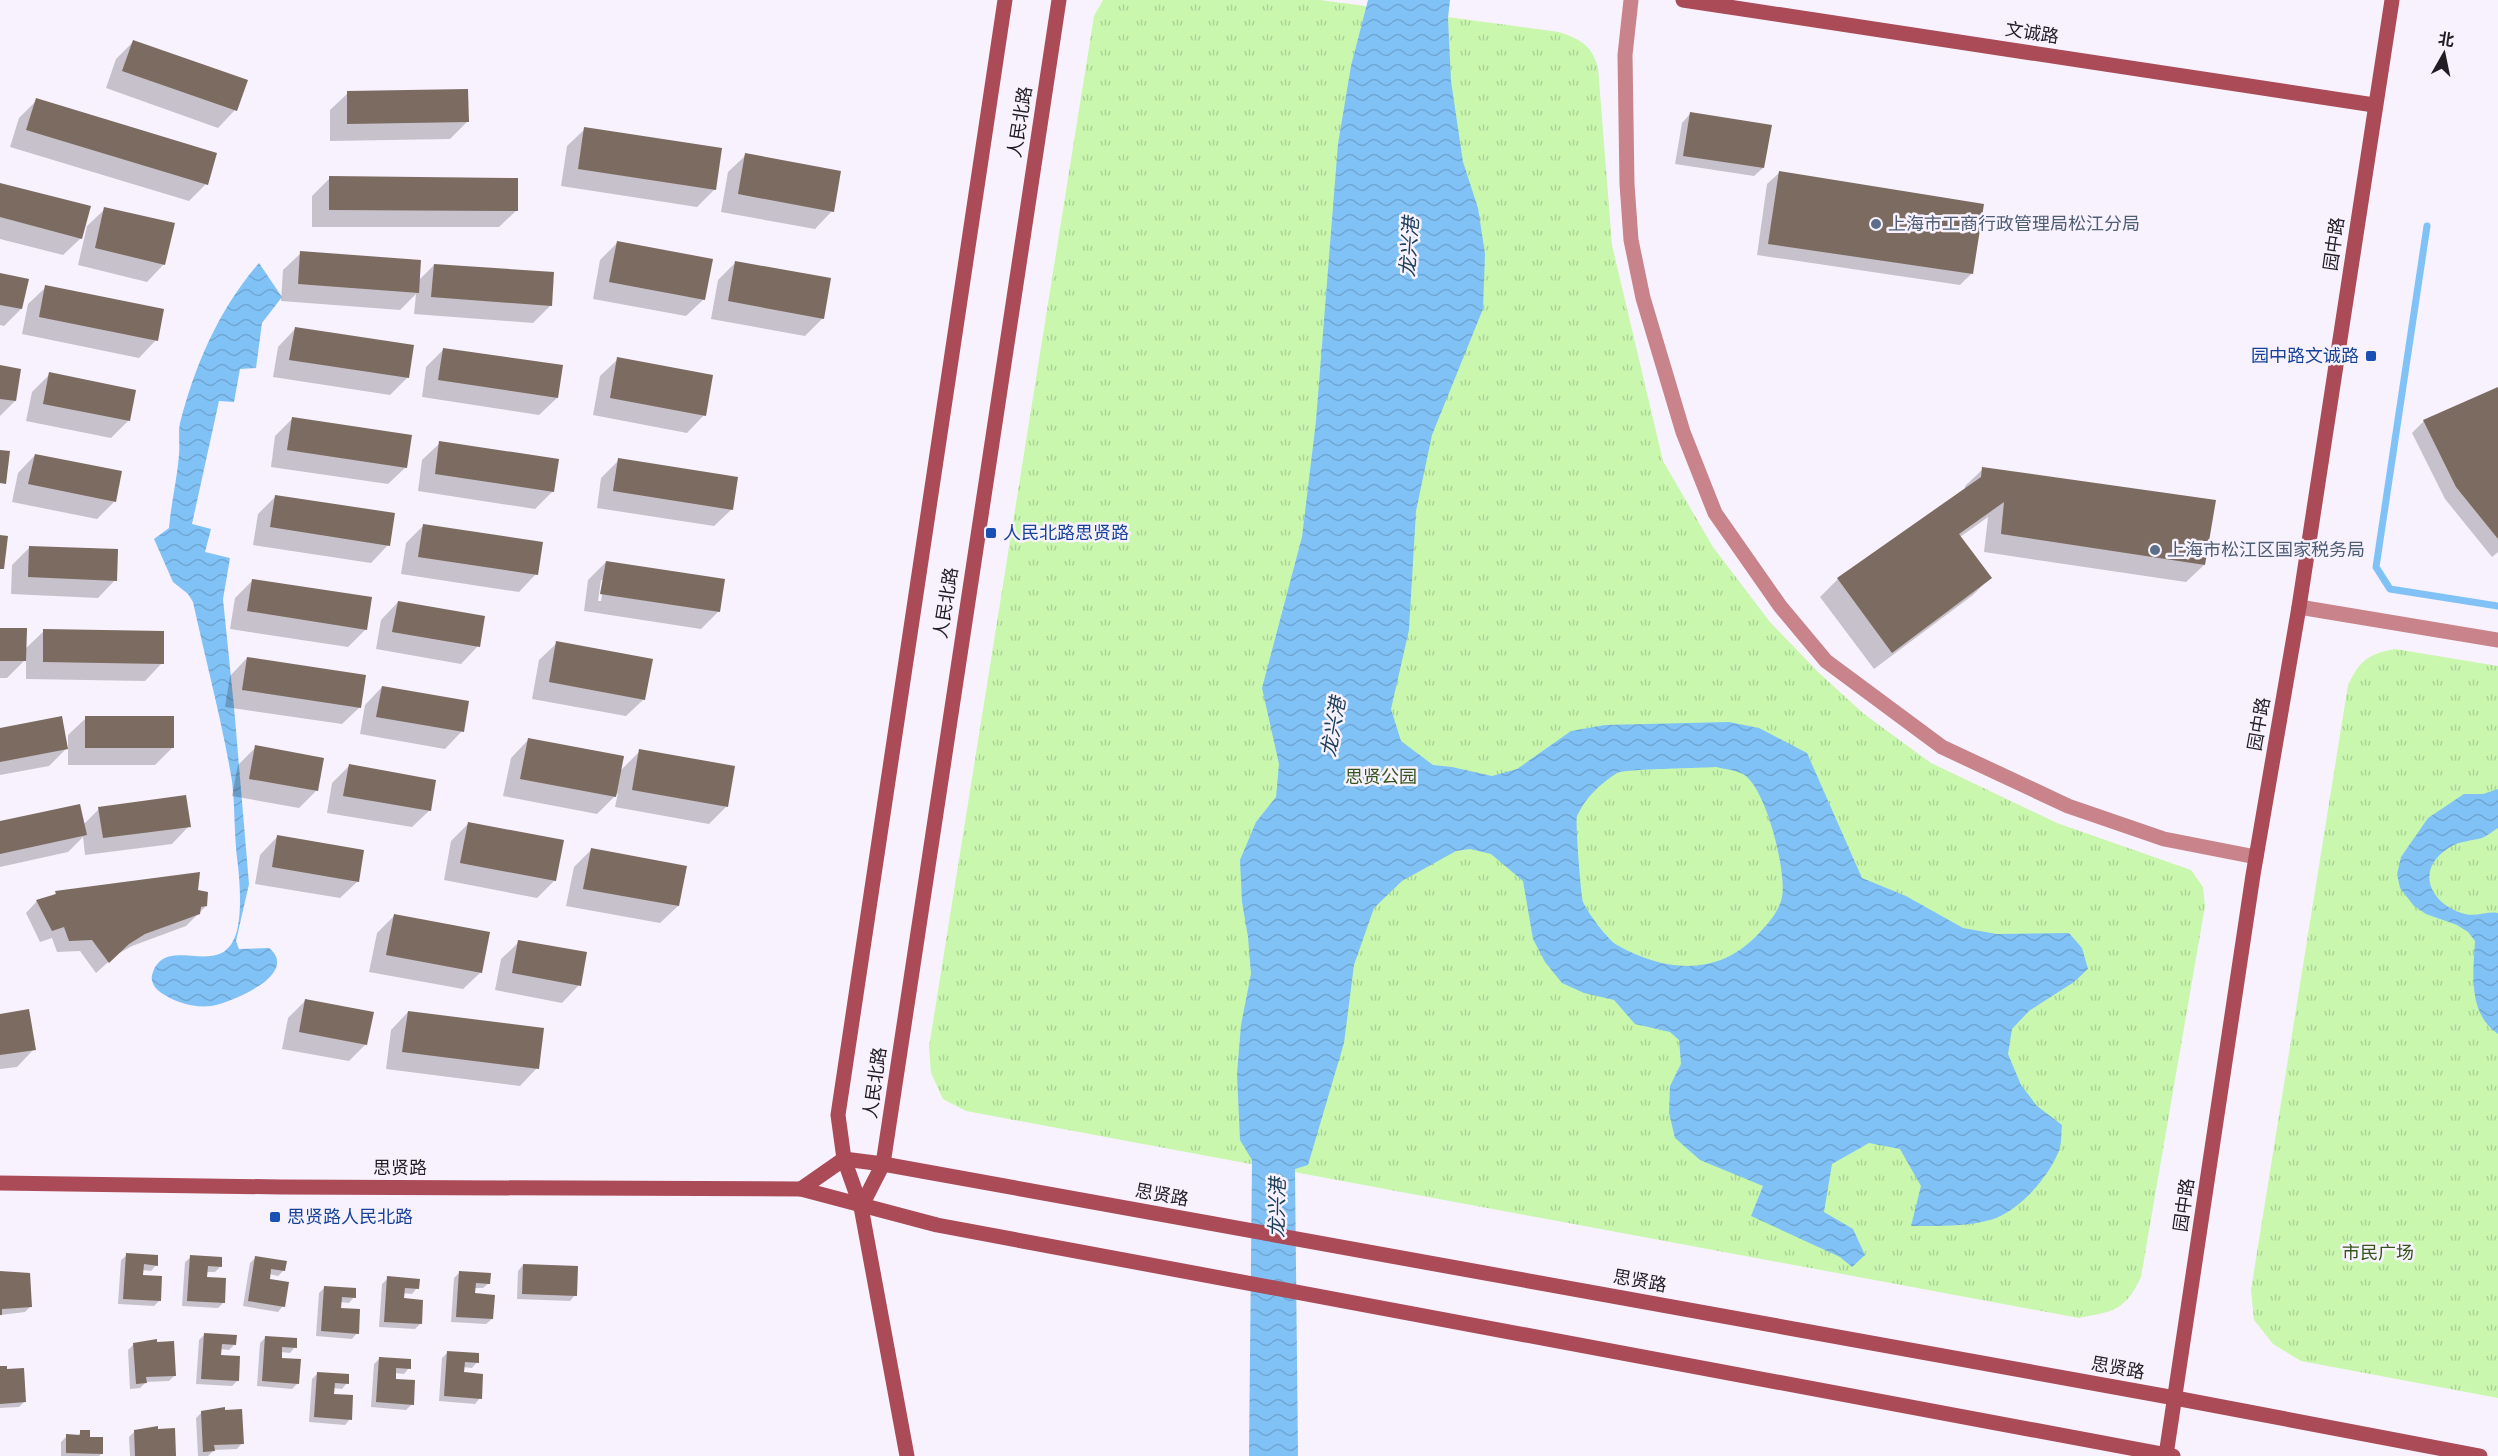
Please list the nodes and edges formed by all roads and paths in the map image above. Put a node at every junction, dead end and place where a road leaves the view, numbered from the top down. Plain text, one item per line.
1 (1005, 0) edge
2 (1059, 0) edge
3 (1630, 0) edge
4 (1683, 0) edge
5 (2391, 0) edge
6 (2374, 105) junction
7 (2299, 607) junction
8 (2498, 640) edge
9 (2256, 857) junction
10 (844, 1160) junction
11 (883, 1164) junction
12 (0, 1182) edge
13 (801, 1189) junction
14 (861, 1207) junction
15 (2175, 1398) junction
16 (2170, 1455) edge
17 (907, 1456) edge
18 (2480, 1456) edge

1 - 10 main road, 人民北路
2 - 11 main road, 人民北路
3 - 9 street
4 - 6 main road, 文诚路
5 - 6 main road, 园中路
6 - 7 main road, 园中路
7 - 8 street
7 - 9 main road, 园中路
9 - 15 main road, 园中路
10 - 11 main road, 思贤路
10 - 13 main road
10 - 14 main road, 人民北路
11 - 14 main road, 人民北路
11 - 15 main road, 思贤路
12 - 13 main road, 思贤路
13 - 14 main road, 思贤路
14 - 16 main road, 思贤路
14 - 17 main road, 人民北路
15 - 16 main road, 园中路
15 - 18 main road, 思贤路

